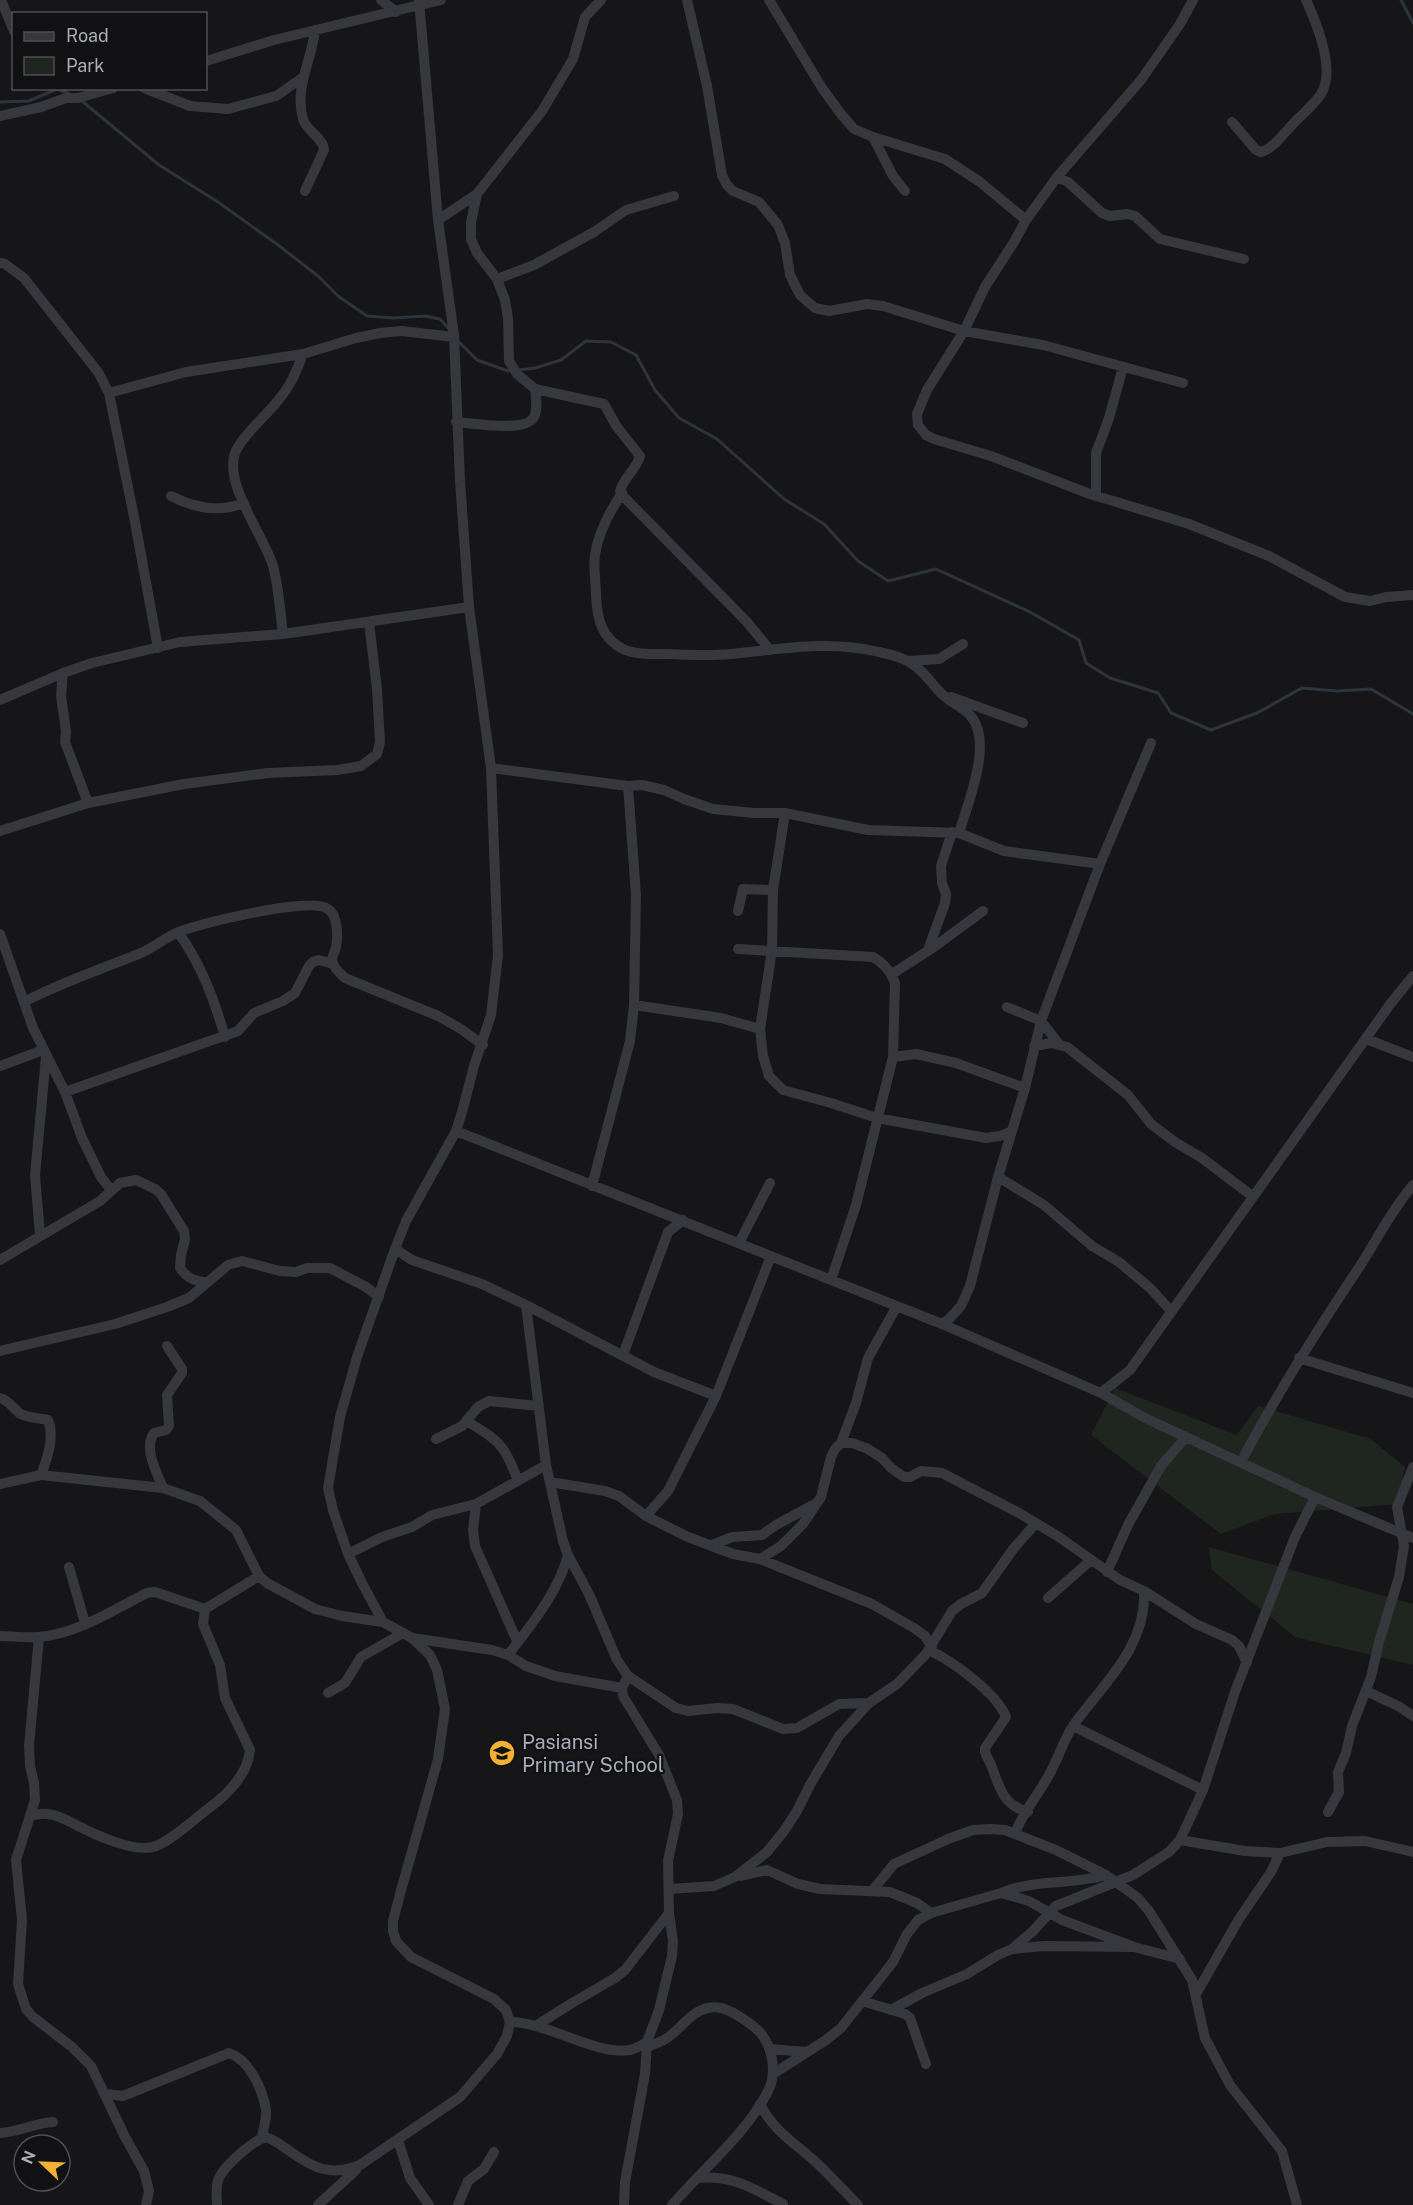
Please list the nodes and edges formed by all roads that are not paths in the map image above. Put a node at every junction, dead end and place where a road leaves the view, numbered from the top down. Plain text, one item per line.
1 (1, 0) edge
2 (381, 0) edge
3 (441, 0) edge
4 (601, 0) edge
5 (687, 0) edge
6 (769, 0) edge
7 (1193, 0) edge
8 (1306, 0) edge
9 (419, 3) edge
10 (396, 12) junction
11 (12, 26) edge
12 (315, 30) junction
13 (207, 61) edge
14 (302, 78) junction
15 (58, 90) edge
16 (106, 90) edge
17 (149, 90) edge
18 (66, 98) junction
19 (0, 117) edge
20 (1232, 122) dead end
21 (873, 137) junction
22 (1057, 177) junction
23 (305, 191) dead end
24 (905, 191) dead end
25 (477, 194) junction
26 (674, 196) dead end
27 (438, 220) junction
28 (1026, 220) junction
29 (1244, 260) dead end
30 (0, 263) edge
31 (497, 279) junction
32 (964, 331) junction
33 (454, 340) junction
34 (303, 354) junction
35 (1123, 367) junction
36 (1183, 383) dead end
37 (535, 389) junction
38 (109, 393) junction
39 (456, 422) junction
40 (622, 493) junction
41 (171, 496) dead end
42 (1096, 496) junction
43 (244, 503) junction
44 (1413, 595) edge
45 (470, 607) junction
46 (369, 622) junction
47 (283, 634) junction
48 (963, 644) dead end
49 (158, 648) junction
50 (770, 650) junction
51 (908, 661) junction
52 (63, 673) junction
53 (940, 693) junction
54 (0, 700) edge
55 (1023, 723) dead end
56 (1151, 743) dead end
57 (491, 768) junction
58 (628, 786) junction
59 (88, 803) junction
60 (785, 813) junction
61 (0, 831) edge
62 (956, 832) junction
63 (1100, 864) junction
64 (773, 890) junction
65 (738, 911) dead end
66 (983, 911) dead end
67 (178, 932) junction
68 (0, 934) edge
69 (738, 949) dead end
70 (772, 950) junction
71 (928, 950) junction
72 (333, 964) junction
73 (892, 974) junction
74 (1413, 976) edge
75 (24, 1002) junction
76 (634, 1005) junction
77 (1007, 1007) dead end
78 (1041, 1021) junction
79 (760, 1029) junction
80 (225, 1037) junction
81 (1366, 1039) junction
82 (483, 1044) junction
83 (1059, 1044) junction
84 (1034, 1046) junction
85 (45, 1053) junction
86 (893, 1057) junction
87 (1413, 1057) edge
88 (0, 1066) edge
89 (1025, 1088) junction
90 (65, 1092) junction
91 (877, 1118) junction
92 (456, 1131) junction
93 (1012, 1131) junction
94 (998, 1177) junction
95 (771, 1183) dead end
96 (1413, 1185) edge
97 (592, 1186) junction
98 (111, 1190) junction
99 (1252, 1197) junction
100 (682, 1220) junction
101 (40, 1235) junction
102 (739, 1243) junction
103 (395, 1249) junction
104 (771, 1256) junction
105 (0, 1260) edge
106 (831, 1280) junction
107 (206, 1282) junction
108 (379, 1297) junction
109 (526, 1305) junction
110 (897, 1306) junction
111 (1171, 1311) junction
112 (942, 1324) junction
113 (167, 1346) dead end
114 (0, 1351) edge
115 (623, 1355) junction
116 (1299, 1358) junction
117 (1101, 1393) junction
118 (1413, 1393) edge
119 (716, 1396) junction
120 (0, 1398) edge
121 (539, 1406) junction
122 (466, 1421) junction
123 (1186, 1437) junction
124 (436, 1439) dead end
125 (841, 1443) junction
126 (1242, 1462) junction
127 (546, 1465) junction
128 (1413, 1467) edge
129 (41, 1475) junction
130 (518, 1480) junction
131 (550, 1482) junction
132 (0, 1484) edge
133 (163, 1488) junction
134 (1315, 1497) junction
135 (818, 1503) junction
136 (476, 1504) junction
137 (646, 1516) junction
138 (1036, 1523) junction
139 (1408, 1537) edge
140 (712, 1545) junction
141 (348, 1554) junction
142 (568, 1555) junction
143 (760, 1559) junction
144 (1091, 1560) junction
145 (69, 1568) dead end
146 (1107, 1572) junction
147 (259, 1575) junction
148 (1144, 1591) junction
149 (1048, 1598) dead end
150 (205, 1609) junction
151 (383, 1622) junction
152 (85, 1623) junction
153 (0, 1636) edge
154 (408, 1636) junction
155 (39, 1637) junction
156 (517, 1641) junction
157 (930, 1648) junction
158 (508, 1655) junction
159 (1247, 1663) junction
160 (628, 1676) junction
161 (622, 1688) junction
162 (1366, 1691) junction
163 (328, 1693) dead end
164 (869, 1703) junction
165 (1413, 1716) edge
166 (1073, 1726) junction
167 (1203, 1790) junction
168 (1028, 1812) junction
169 (1328, 1812) dead end
170 (30, 1816) junction
171 (1016, 1833) junction
172 (1180, 1840) junction
173 (1413, 1852) edge
174 (1280, 1853) junction
175 (735, 1877) junction
176 (1110, 1879) junction
177 (669, 1889) junction
178 (872, 1890) junction
179 (1001, 1893) junction
180 (669, 1913) junction
181 (931, 1913) junction
182 (1049, 1913) junction
183 (1134, 1947) junction
184 (1012, 1949) junction
185 (1180, 1959) junction
186 (1196, 1994) junction
187 (862, 2001) junction
188 (891, 2010) junction
189 (510, 2022) junction
190 (537, 2025) junction
191 (647, 2045) junction
192 (770, 2049) junction
193 (807, 2052) junction
194 (926, 2064) dead end
195 (773, 2074) junction
196 (106, 2094) junction
197 (760, 2104) junction
198 (53, 2122) dead end
199 (0, 2133) edge
200 (261, 2138) junction
201 (398, 2140) junction
202 (494, 2152) dead end
203 (360, 2165) junction
204 (697, 2178) junction
205 (783, 2204) edge
206 (146, 2205) edge
207 (217, 2205) edge
208 (318, 2205) edge
209 (429, 2205) edge
210 (458, 2205) edge
211 (624, 2205) edge
212 (672, 2205) edge
213 (858, 2205) edge
214 (1297, 2205) edge

1 - 11 street
2 - 10 street
3 - 9 street
4 - 25 street
5 - 32 street
6 - 21 street
7 - 22 street
8 - 20 street
9 - 10 street
9 - 27 street
10 - 12 street
12 - 13 street
12 - 14 street
14 - 17 street
14 - 23 street
15 - 18 street
16 - 18 street
18 - 19 street
21 - 24 street
21 - 28 street
22 - 28 street
22 - 29 street
25 - 27 street
25 - 31 street
26 - 31 street
27 - 33 street
28 - 32 street
30 - 38 street
31 - 37 street
32 - 35 street
32 - 42 street
33 - 34 street
33 - 39 street
34 - 38 street
34 - 43 street
35 - 36 street
35 - 42 street
37 - 39 street
37 - 40 street
38 - 49 street
39 - 45 street
40 - 50 street
40 - 50 street
41 - 43 street
42 - 44 street
43 - 47 street
45 - 46 street
45 - 57 street
46 - 47 street
46 - 59 street
47 - 49 street
48 - 51 street
49 - 52 street
50 - 51 street
51 - 53 street
52 - 54 street
52 - 59 street
53 - 55 street
53 - 62 street
56 - 63 street
57 - 58 street
57 - 82 street
58 - 60 street
58 - 76 street
59 - 61 street
60 - 62 street
60 - 64 street
62 - 63 street
62 - 71 street
63 - 78 street
64 - 65 street
64 - 70 street
66 - 71 street
67 - 72 street
67 - 75 street
67 - 80 street
68 - 75 street
69 - 70 street
70 - 73 street
70 - 79 street
71 - 73 street
72 - 80 street
72 - 82 street
73 - 86 street
74 - 81 street
75 - 85 street
76 - 79 street
76 - 97 street
77 - 78 street
78 - 83 street
78 - 84 street
79 - 91 street
80 - 90 street
81 - 87 street
81 - 99 street
82 - 92 street
83 - 84 street
83 - 99 street
84 - 89 street
85 - 88 street
85 - 90 street
85 - 101 street
86 - 89 street
86 - 91 street
89 - 93 street
90 - 98 street
91 - 93 street
91 - 106 street
92 - 97 street
92 - 103 street
93 - 94 street
94 - 111 street
94 - 112 street
95 - 102 street
96 - 116 street
97 - 100 street
98 - 101 street
98 - 107 street
99 - 111 street
100 - 102 street
100 - 115 street
101 - 105 street
102 - 104 street
103 - 108 street
103 - 109 street
104 - 106 street
104 - 119 street
106 - 110 street
107 - 108 street
107 - 114 street
108 - 141 street
109 - 115 street
109 - 121 street
110 - 112 street
110 - 125 street
111 - 117 street
112 - 117 street
113 - 133 street
115 - 119 street
116 - 118 street
116 - 126 street
117 - 123 street
119 - 137 street
120 - 129 street
121 - 122 street
121 - 127 street
122 - 124 street
122 - 130 street
123 - 126 street
123 - 146 street
125 - 135 street
125 - 138 street
126 - 134 street
127 - 130 street
127 - 131 street
128 - 139 street
129 - 132 street
129 - 133 street
130 - 136 street
131 - 137 street
131 - 142 street
133 - 147 street
134 - 139 street
134 - 159 street
135 - 140 street
135 - 143 street
136 - 141 street
136 - 156 street
137 - 140 street
138 - 144 street
138 - 157 street
139 - 162 street
140 - 143 street
141 - 151 street
142 - 156 street
142 - 160 street
143 - 157 street
144 - 146 street
144 - 149 street
145 - 152 street
146 - 148 street
147 - 150 street
147 - 151 street
148 - 159 street
148 - 166 street
150 - 152 street
150 - 170 street
151 - 154 street
152 - 155 street
153 - 155 street
154 - 158 street
154 - 163 street
154 - 189 street
155 - 170 street
156 - 158 street
157 - 164 street
157 - 168 street
158 - 161 street
159 - 167 street
160 - 161 street
160 - 164 street
161 - 177 street
162 - 165 street
162 - 169 street
164 - 175 street
166 - 167 street
166 - 168 street
167 - 172 street
168 - 171 street
170 - 196 street
171 - 176 street
171 - 178 street
172 - 174 street
172 - 176 street
173 - 174 street
174 - 186 street
175 - 177 street
175 - 178 street
176 - 179 street
176 - 182 street
176 - 185 street
177 - 180 street
178 - 181 street
179 - 181 street
179 - 182 street
180 - 190 street
180 - 191 street
181 - 187 street
182 - 183 street
182 - 184 street
183 - 184 street
183 - 185 street
184 - 188 street
185 - 186 street
186 - 214 street
187 - 188 street
187 - 193 street
188 - 194 street
189 - 190 street
189 - 201 street
190 - 191 street
191 - 192 street
191 - 211 street
192 - 193 street
192 - 195 street
193 - 195 street
195 - 197 street
196 - 200 street
196 - 206 street
197 - 204 street
197 - 213 street
198 - 199 street
200 - 203 street
200 - 207 street
201 - 203 street
201 - 209 street
202 - 210 street
203 - 208 street
204 - 205 street
204 - 212 street

